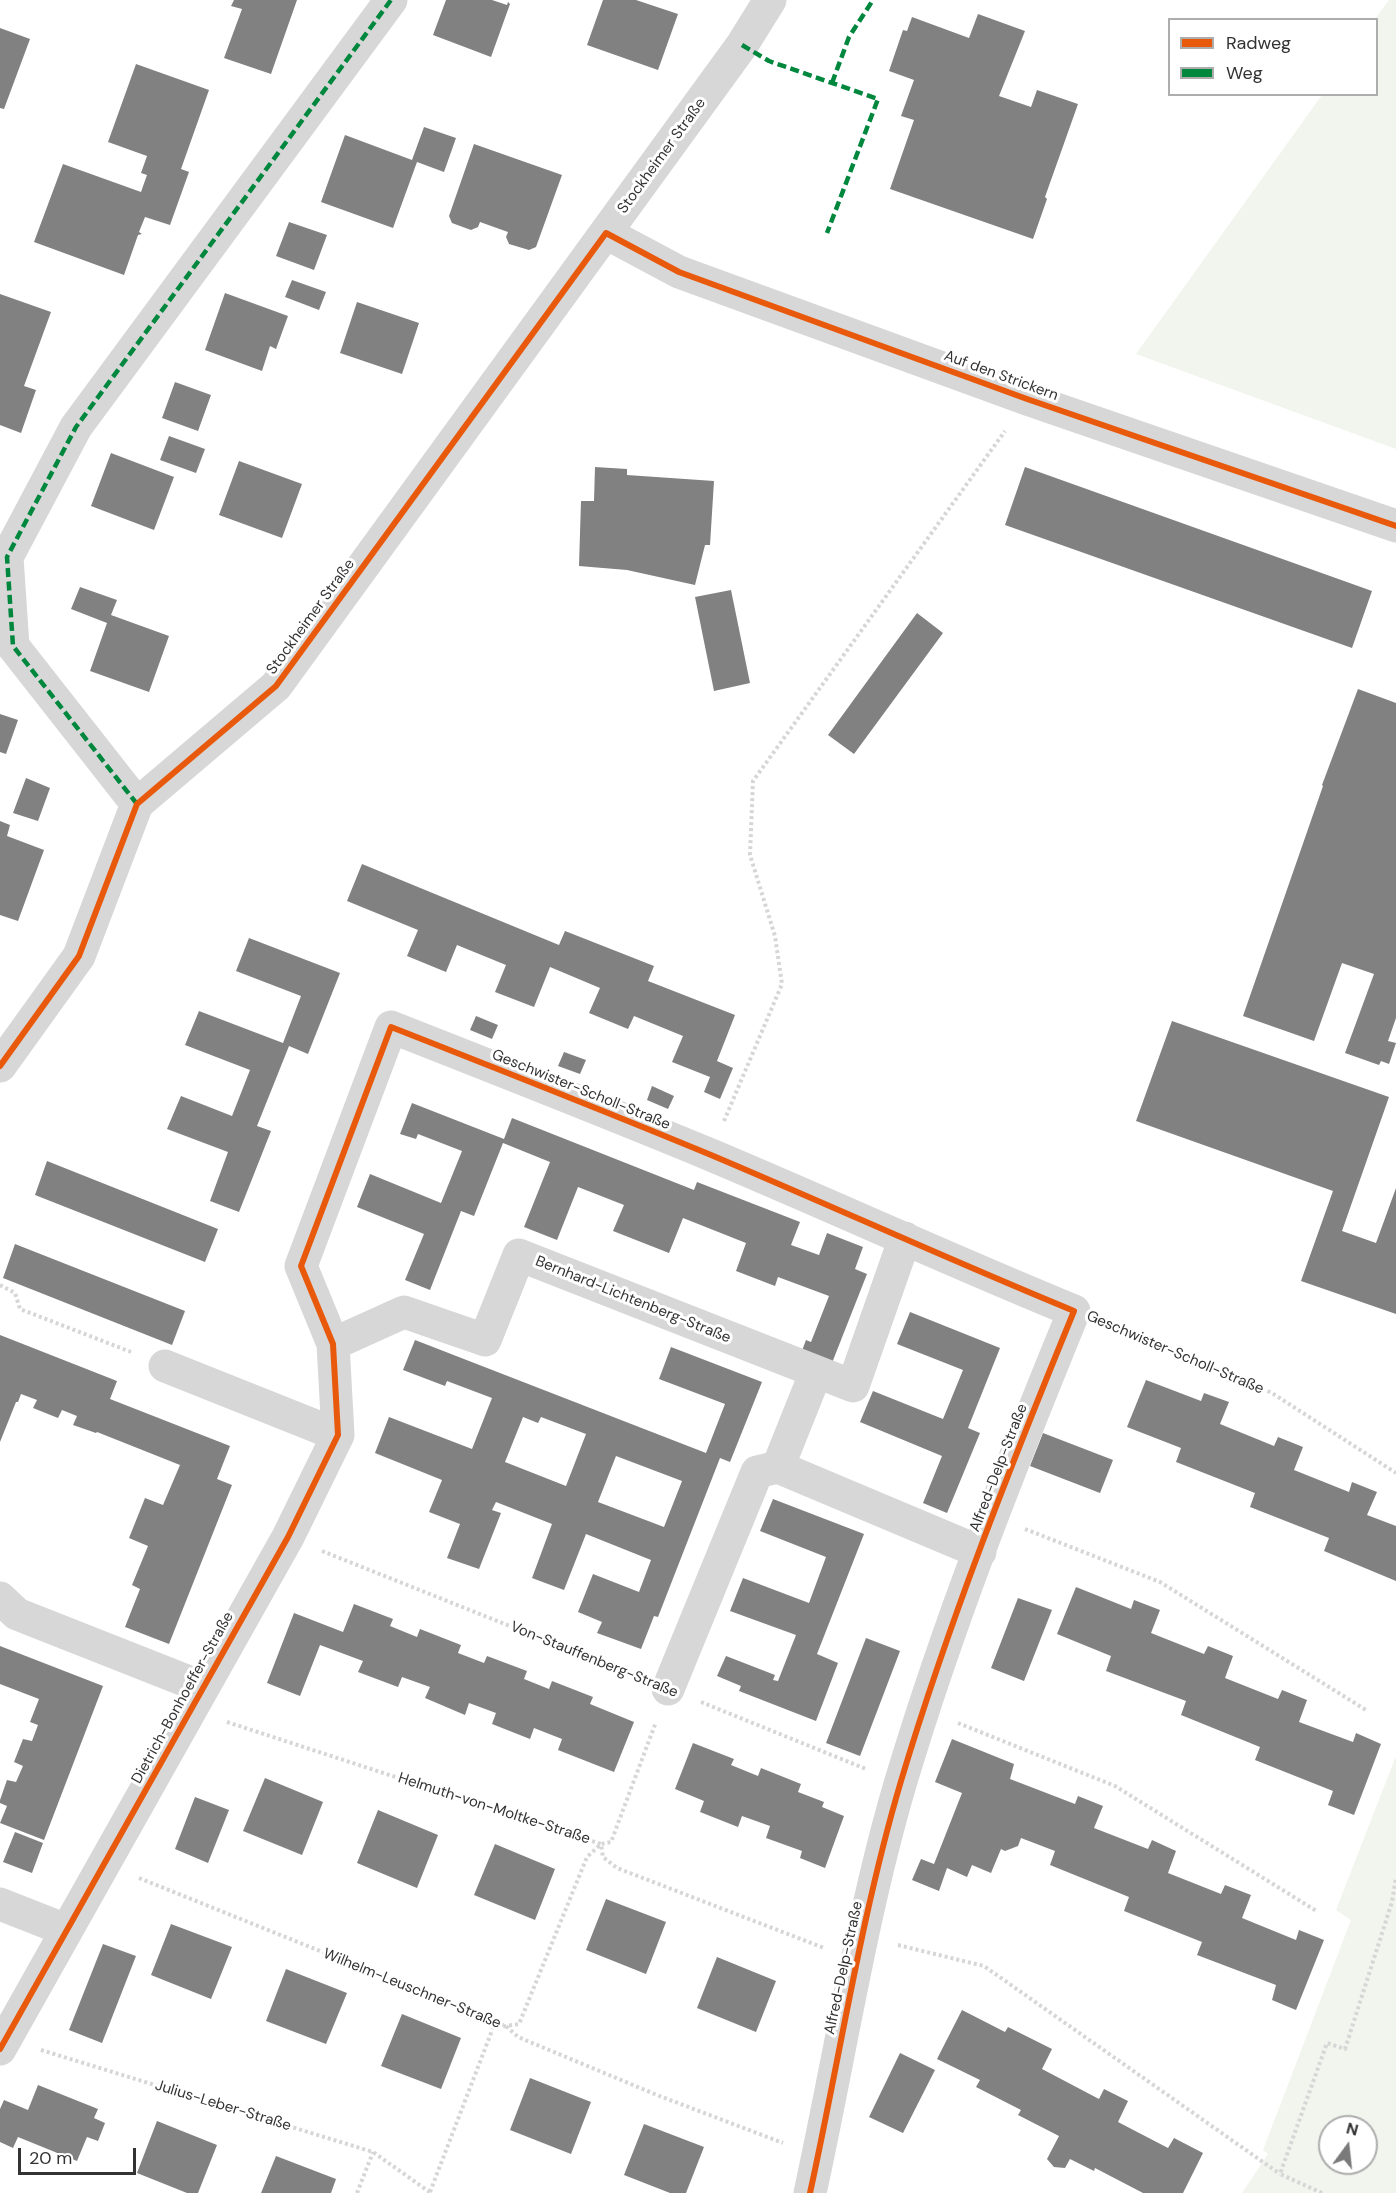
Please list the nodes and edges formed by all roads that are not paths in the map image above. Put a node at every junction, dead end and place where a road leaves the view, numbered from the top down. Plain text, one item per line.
1 (390, 0) edge
2 (770, 0) edge
3 (606, 233) junction
4 (1396, 526) edge
5 (137, 804) junction
6 (0, 1066) edge
7 (905, 1238) junction
8 (1074, 1311) joint
9 (333, 1344) junction
10 (165, 1366) road end
11 (816, 1372) junction
12 (338, 1435) junction
13 (778, 1467) junction
14 (980, 1552) junction
15 (0, 1599) edge
16 (202, 1687) junction
17 (668, 1689) road end
18 (0, 1904) edge
19 (66, 1930) junction
20 (3, 2044) edge
21 (810, 2193) edge

1 - 5 street
2 - 3 street, Stockheimer Straße
3 - 4 street, Auf den Strickern
3 - 5 street, Stockheimer Straße
5 - 6 street, Stockheimer Straße
7 - 8 street, Geschwister-Scholl-Straße
7 - 9 street, Geschwister-Scholl-Straße
7 - 11 street, Bernhard-Lichtenberg-Straße
8 - 14 street, Alfred-Delp-Straße
9 - 11 street, Bernhard-Lichtenberg-Straße
9 - 12 street, Dietrich-Bonhoeffer-Straße
10 - 12 street
11 - 13 street
12 - 16 street, Dietrich-Bonhoeffer-Straße
13 - 14 street
13 - 17 street
14 - 21 street, Alfred-Delp-Straße
15 - 16 street, Dietrich-Bonhoeffer-Straße
16 - 19 street, Dietrich-Bonhoeffer-Straße
18 - 19 street
19 - 20 street, Dietrich-Bonhoeffer-Straße

